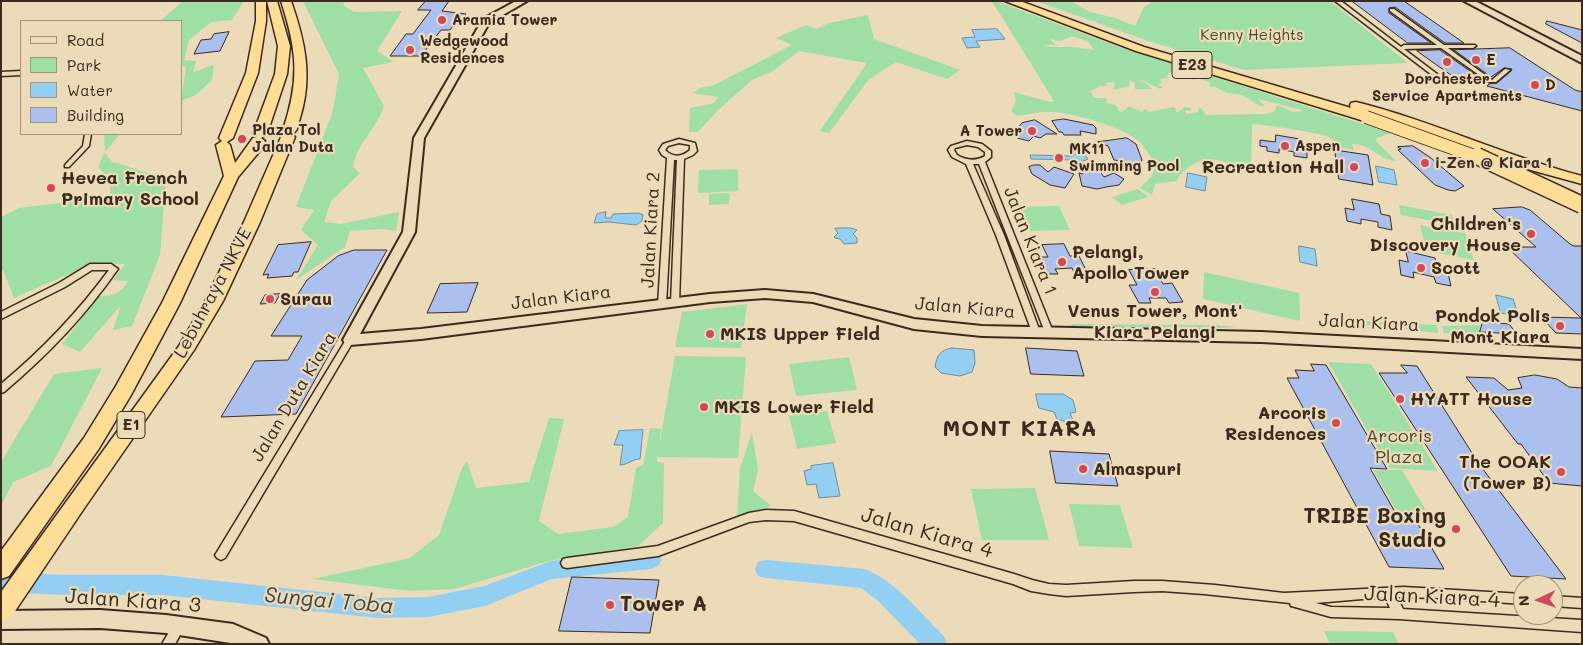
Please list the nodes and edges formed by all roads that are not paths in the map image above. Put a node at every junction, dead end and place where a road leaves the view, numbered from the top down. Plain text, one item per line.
1 (261, 1) edge
2 (272, 1) edge
3 (286, 1) edge
4 (523, 1) edge
5 (1010, 1) edge
6 (1025, 1) edge
7 (1337, 1) edge
8 (1468, 1) edge
9 (1477, 1) edge
10 (1392, 10) dead end
11 (1441, 46) junction
12 (1473, 46) dead end
13 (1404, 47) dead end
14 (1582, 55) edge
15 (1582, 60) edge
16 (1507, 70) dead end
17 (20, 73) edge
18 (1, 74) edge
19 (1434, 74) dead end
20 (1307, 97) junction
21 (1373, 114) junction
22 (88, 135) edge
23 (671, 157) junction
24 (681, 158) junction
25 (981, 161) junction
26 (969, 162) junction
27 (67, 166) dead end
28 (231, 176) junction
29 (1582, 180) edge
30 (1582, 198) edge
31 (1582, 205) edge
32 (669, 304) junction
33 (1, 316) edge
34 (1042, 332) junction
35 (350, 340) junction
36 (1330, 340) junction
37 (1377, 343) junction
38 (1582, 354) edge
39 (1, 390) edge
40 (221, 555) dead end
41 (567, 563) dead end
42 (1, 569) edge
43 (1388, 592) junction
44 (1283, 598) junction
45 (1513, 598) edge
46 (1563, 602) edge
47 (1582, 603) edge
48 (1, 612) edge
49 (1399, 614) junction
50 (1, 620) edge
51 (178, 626) junction
52 (1582, 626) edge
53 (168, 644) edge
54 (258, 644) edge

1 - 28 highway
2 - 28 highway, Lebuhraya NKVE
3 - 48 highway, Lebuhraya NKVE / E1
4 - 35 main road, Jalan Duta Kiara
5 - 20 highway, E23
6 - 20 highway, E23
7 - 19 street
8 - 15 main road
9 - 14 main road
10 - 11 street
11 - 12 street
11 - 13 street
11 - 16 street
17 - 18 street
20 - 21 highway
20 - 30 highway, bridge
21 - 29 highway
21 - 30 highway
21 - 31 highway, bridge
22 - 27 street
23 - 24 street
23 - 24 street, Jalan Kiara 2
23 - 32 street, Jalan Kiara 2
24 - 32 street, Jalan Kiara 2
25 - 26 street
25 - 26 street, Jalan Kiara 1
25 - 34 street, Jalan Kiara 1
26 - 34 street, Jalan Kiara 1
28 - 42 highway, Lebuhraya NKVE / E1
32 - 34 main road, Jalan Kiara
32 - 35 main road, Jalan Kiara
33 - 39 street
34 - 36 main road, Jalan Kiara
35 - 40 street, Jalan Duta Kiara
36 - 37 main road, Jalan Kiara
36 - 37 main road
37 - 38 main road, Jalan Kiara
41 - 44 street, Jalan Kiara 4
43 - 44 street, Jalan Kiara 4
43 - 45 street, Jalan Kiara 4
43 - 49 street
44 - 49 street, Jalan Kiara 4
46 - 47 street
49 - 52 street, Jalan Kiara 4
50 - 51 main road, Jalan Kiara 3
51 - 53 street
51 - 54 main road, Jalan Kiara 3

